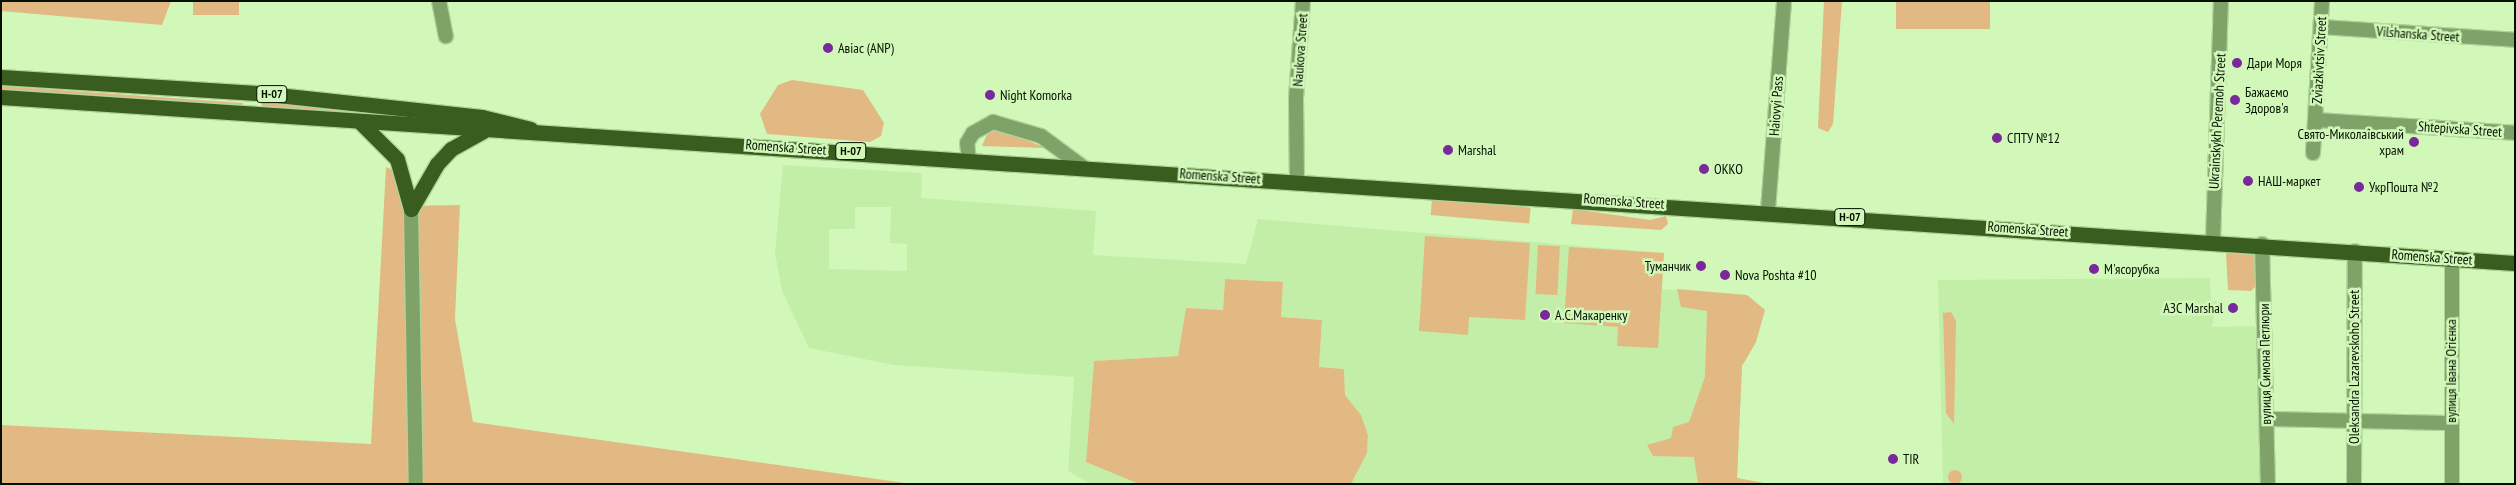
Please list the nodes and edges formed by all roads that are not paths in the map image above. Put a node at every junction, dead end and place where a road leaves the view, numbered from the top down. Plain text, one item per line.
1 (439, 1) edge
2 (1303, 1) edge
3 (1784, 1) edge
4 (2222, 1) edge
5 (2322, 1) edge
6 (2321, 27) junction
7 (446, 36) dead end
8 (2515, 40) edge
9 (1, 77) edge
10 (1, 97) edge
11 (2316, 120) junction
12 (360, 122) junction
13 (483, 131) junction
14 (540, 132) junction
15 (2515, 133) edge
16 (2313, 153) dead end
17 (969, 159) junction
18 (1083, 167) junction
19 (1297, 182) junction
20 (411, 209) junction
21 (1768, 210) junction
22 (2213, 240) junction
23 (2262, 244) junction
24 (2355, 251) junction
25 (2452, 259) junction
26 (2515, 263) edge
27 (2267, 419) junction
28 (2354, 422) junction
29 (2450, 423) junction
30 (416, 484) edge
31 (2268, 484) edge
32 (2354, 484) edge
33 (2452, 484) edge

1 - 7 street
2 - 19 street, Naukova Street
3 - 21 street, Haiovyi Pass
4 - 22 street, Ukrainskykh Peremoh Street
5 - 6 street, Zviazkivtsiv Street
6 - 8 street, Vilshanska Street
6 - 11 street, Zviazkivtsiv Street
9 - 14 main road, Н-07
10 - 12 main road, Н-07
11 - 15 street, Shtepivska Street
11 - 16 street, Zviazkivtsiv Street
12 - 13 main road, Н-07
12 - 20 main road
13 - 14 main road, Н-07
13 - 20 main road
14 - 17 main road, Romenska Street / Н-07
17 - 18 main road, Romenska Street / Н-07
17 - 18 street
18 - 19 main road, Romenska Street / Н-07
19 - 21 main road, Romenska Street / Н-07
20 - 30 street
21 - 22 main road, Romenska Street / Н-07
22 - 23 main road, Romenska Street / Н-07
23 - 24 main road, Romenska Street / Н-07
23 - 27 street, вулиця Симона Петлюри
24 - 25 main road, Romenska Street / Н-07
24 - 28 street, Oleksandra Lazarevskoho Street
25 - 26 main road, Romenska Street / Н-07
25 - 29 street, вулиця Івана Огієнка
27 - 28 street
27 - 31 street, вулиця Симона Петлюри
28 - 29 street
28 - 32 street, Oleksandra Lazarevskoho Street
29 - 33 street, вулиця Івана Огієнка

